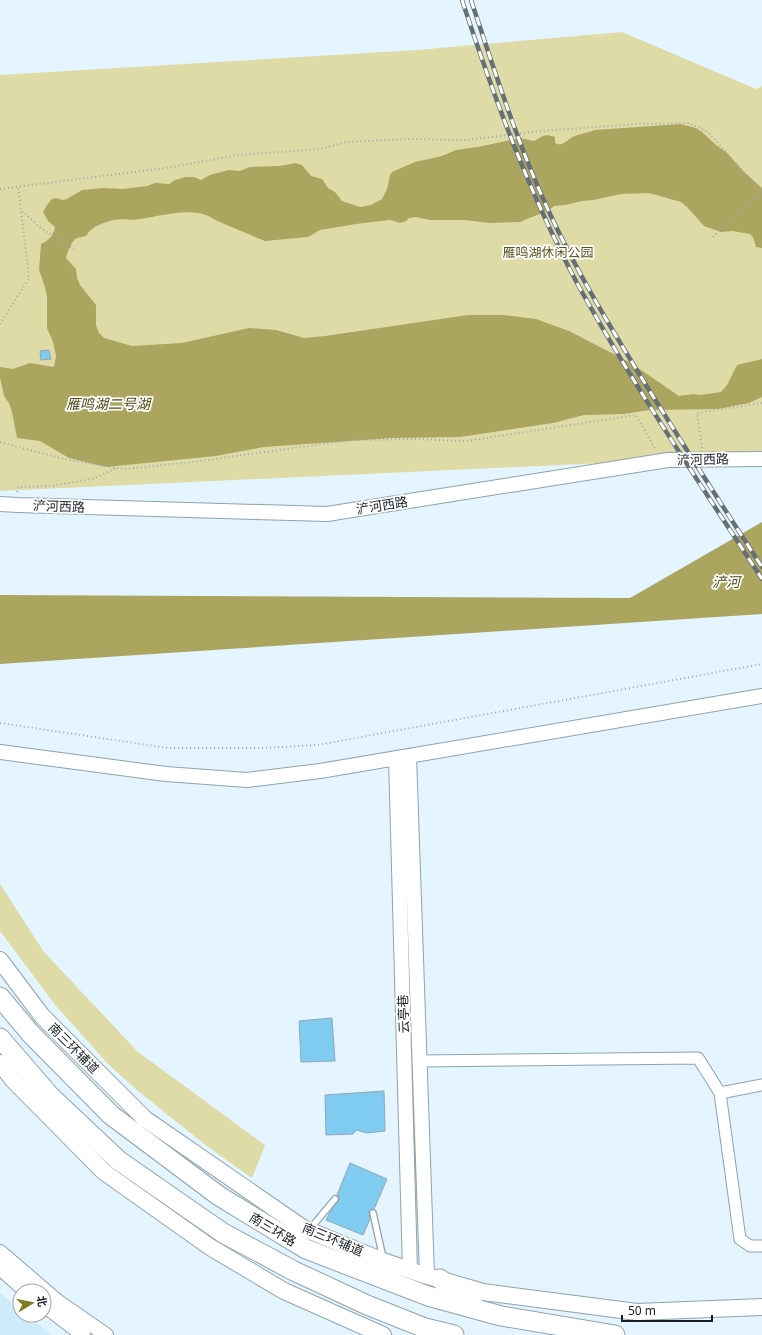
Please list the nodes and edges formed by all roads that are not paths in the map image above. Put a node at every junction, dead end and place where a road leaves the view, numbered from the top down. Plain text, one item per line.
1 (762, 459) edge
2 (0, 504) edge
3 (762, 696) edge
4 (0, 752) edge
5 (402, 757) junction
6 (0, 960) edge
7 (0, 997) edge
8 (0, 1038) edge
9 (419, 1062) junction
10 (0, 1063) edge
11 (762, 1085) edge
12 (720, 1093) junction
13 (335, 1199) dead end
14 (373, 1213) dead end
15 (306, 1229) junction
16 (762, 1246) edge
17 (0, 1252) edge
18 (383, 1260) junction
19 (0, 1268) edge
20 (410, 1270) junction
21 (433, 1277) junction
22 (17, 1283) edge
23 (367, 1305) junction
24 (762, 1307) edge
25 (52, 1311) edge
26 (482, 1311) junction
27 (83, 1335) edge
28 (106, 1335) edge
29 (383, 1335) edge
30 (408, 1335) edge
31 (454, 1335) edge
32 (615, 1335) edge

1 - 2 street, 浐河西路
3 - 5 street
4 - 5 street
5 - 9 street
5 - 20 street, 云亭巷
6 - 15 main road, 南三环辅道
7 - 26 highway, 南三环路
8 - 23 highway, 南三环路
9 - 12 street
9 - 21 street
10 - 29 main road
11 - 12 street
12 - 16 street
13 - 15 lane
14 - 18 lane
15 - 18 main road, 南三环辅道
17 - 28 street
18 - 20 main road, 南三环辅道
19 - 22 street
20 - 21 main road, 南三环辅道
21 - 24 main road, 南三环辅道
21 - 26 highway
23 - 30 highway
23 - 31 highway, 南三环路
25 - 27 street
26 - 32 highway, 南三环路

